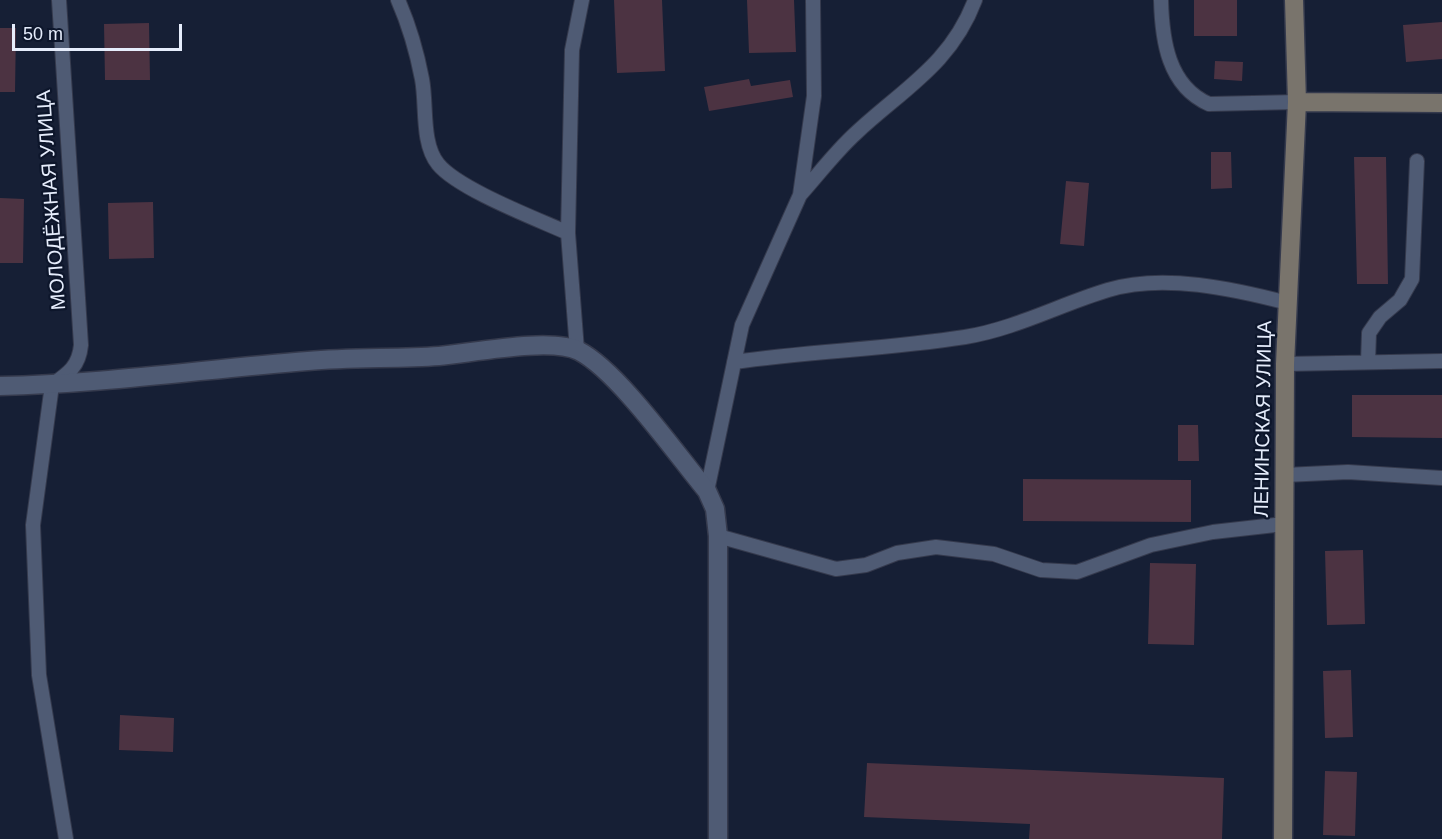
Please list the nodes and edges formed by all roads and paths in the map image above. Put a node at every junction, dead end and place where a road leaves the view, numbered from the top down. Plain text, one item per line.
1 (59, 0) edge
2 (398, 0) edge
3 (582, 0) edge
4 (813, 0) edge
5 (975, 0) edge
6 (1161, 0) edge
7 (1294, 0) edge
8 (1297, 102) junction
9 (1442, 103) edge
10 (1417, 161) dead end
11 (800, 195) junction
12 (568, 233) junction
13 (1288, 303) junction
14 (578, 350) junction
15 (734, 362) junction
16 (1368, 362) junction
17 (1442, 362) edge
18 (1285, 364) junction
19 (52, 385) junction
20 (0, 386) edge
21 (1285, 475) junction
22 (1442, 478) edge
23 (707, 491) junction
24 (1284, 524) junction
25 (718, 536) junction
26 (66, 839) edge
27 (718, 839) edge
28 (1283, 839) edge

1 - 19 lane, МОЛОДЁЖНАЯ УЛИЦА
2 - 12 lane
3 - 12 lane
4 - 11 lane
5 - 11 lane
6 - 8 lane
7 - 8 main road, ЛЕНИНСКАЯ УЛИЦА
8 - 9 main road
8 - 13 main road, ЛЕНИНСКАЯ УЛИЦА
10 - 16 lane
11 - 15 lane
12 - 14 lane
13 - 15 lane
13 - 18 main road, ЛЕНИНСКАЯ УЛИЦА
14 - 19 street
14 - 23 street
15 - 23 lane
16 - 17 lane
16 - 18 lane
18 - 21 main road, ЛЕНИНСКАЯ УЛИЦА
19 - 20 street
19 - 26 lane
21 - 22 lane
21 - 24 main road, ЛЕНИНСКАЯ УЛИЦА
23 - 25 street
24 - 25 lane
24 - 28 main road, ЛЕНИНСКАЯ УЛИЦА
25 - 27 street

